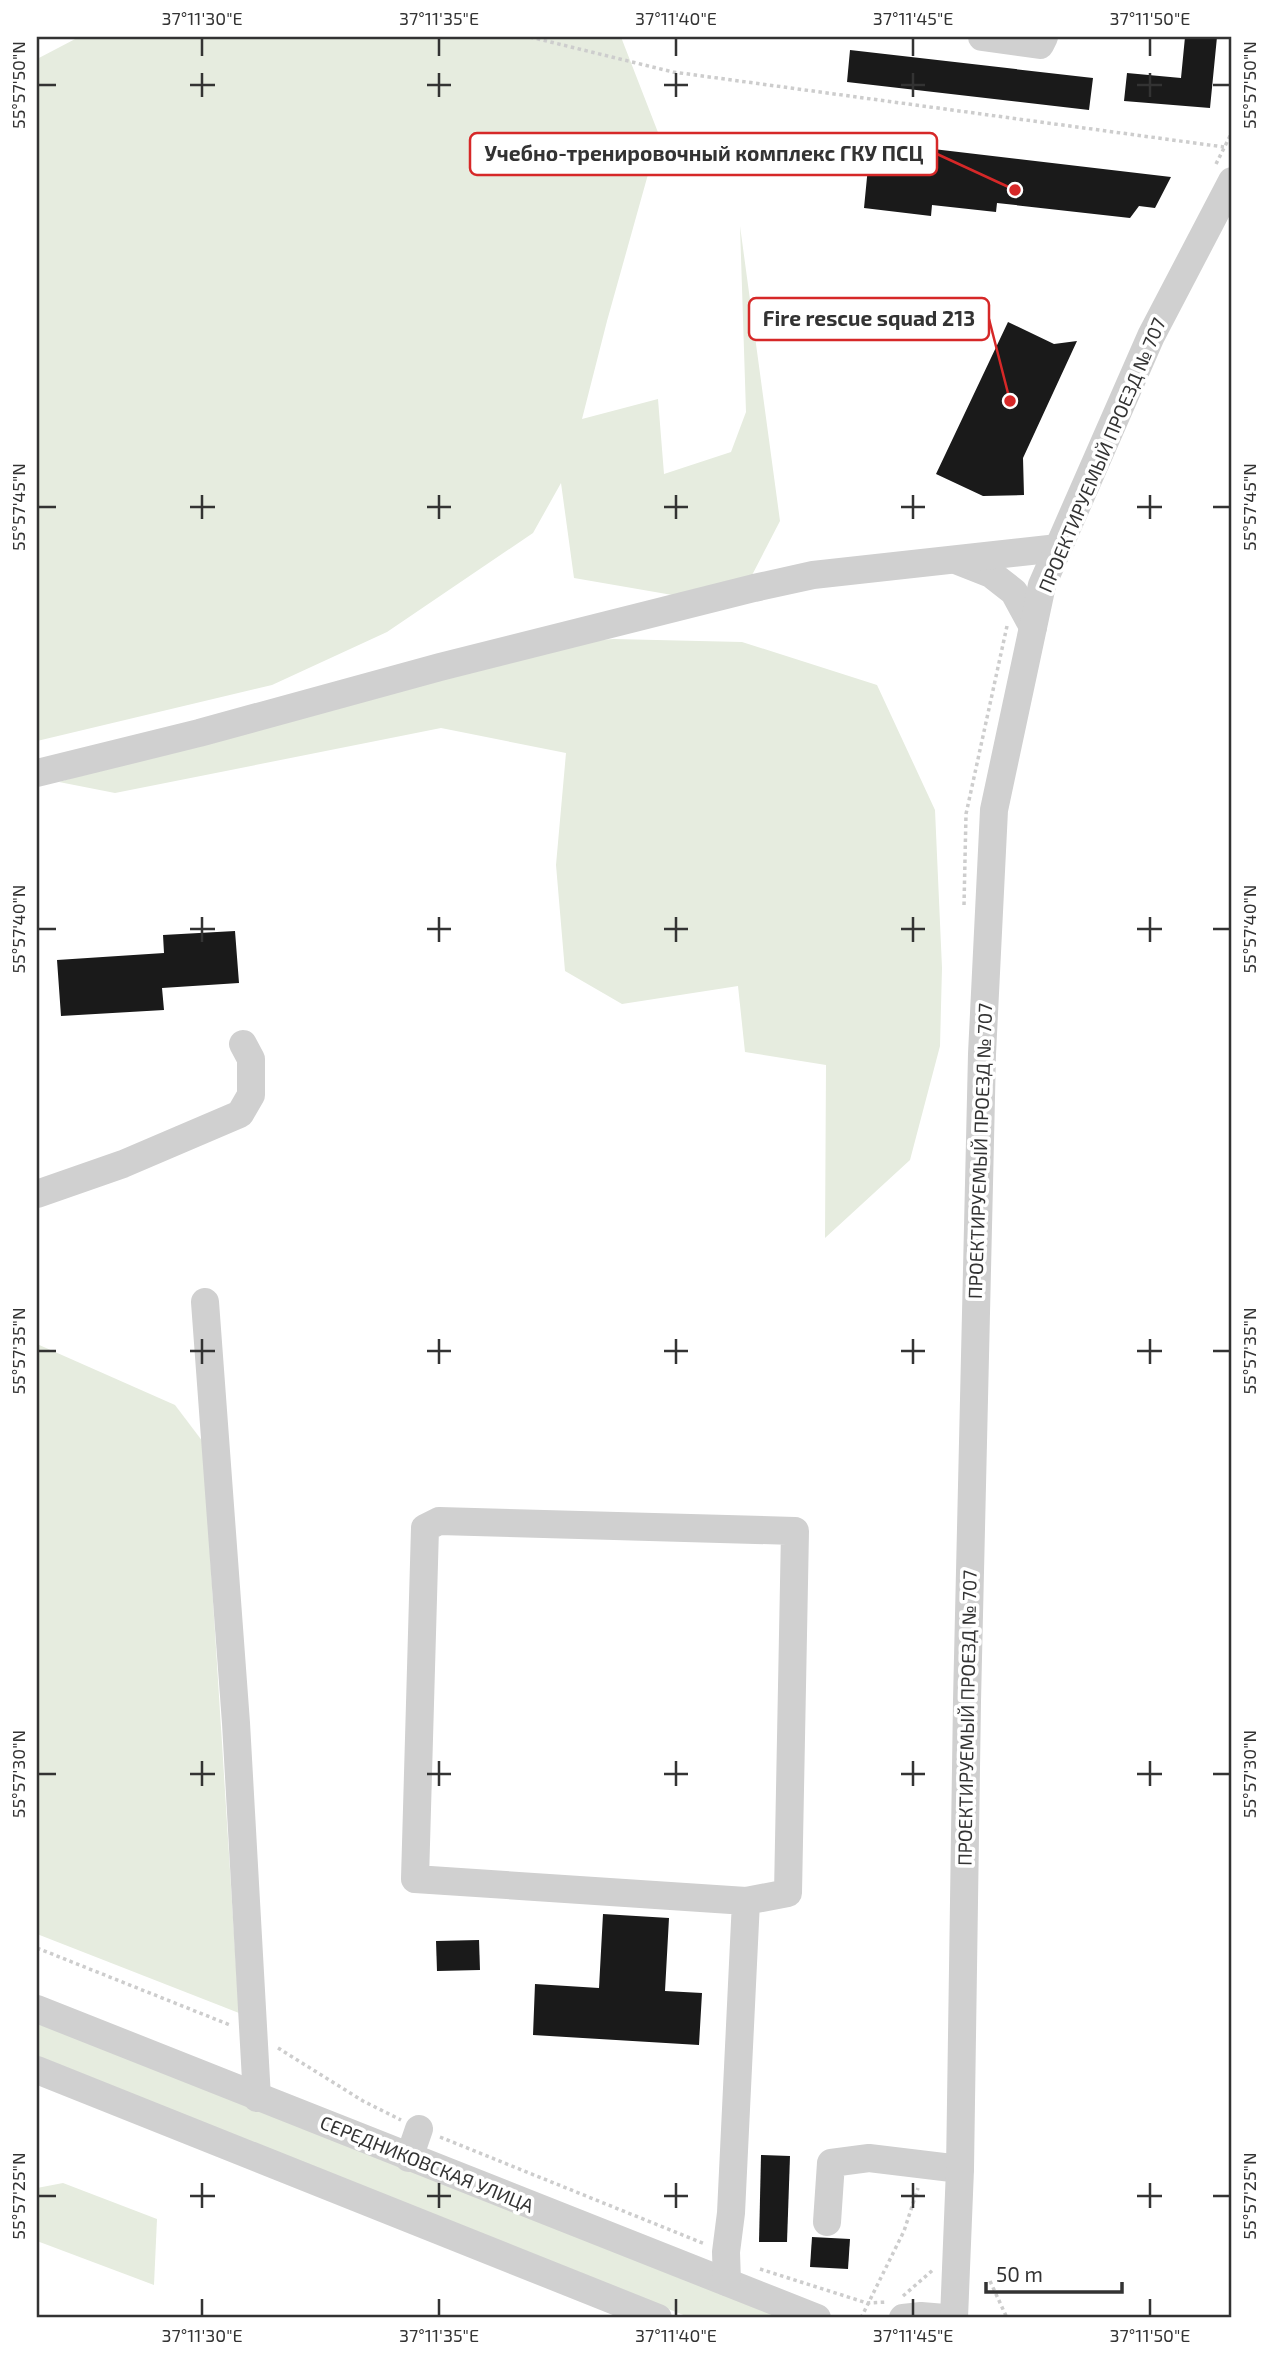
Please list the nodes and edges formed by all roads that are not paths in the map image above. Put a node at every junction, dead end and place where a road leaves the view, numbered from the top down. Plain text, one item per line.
1 (982, 37) edge
2 (1044, 37) edge
3 (1232, 181) edge
4 (1058, 548) junction
5 (956, 559) junction
6 (1033, 627) junction
7 (37, 773) edge
8 (243, 1044) dead end
9 (37, 1194) edge
10 (205, 1302) dead end
11 (746, 1901) junction
12 (37, 2009) edge
13 (37, 2070) edge
14 (257, 2098) junction
15 (419, 2129) road end
16 (409, 2158) junction
17 (960, 2169) junction
18 (827, 2222) dead end
19 (727, 2283) junction
20 (658, 2318) edge
21 (817, 2318) edge
22 (903, 2318) edge
23 (945, 2318) edge
24 (954, 2318) edge

1 - 2 street
3 - 4 street, ПРОЕКТИРУЕМЫЙ ПРОЕЗД № 707
4 - 5 street
4 - 6 street, ПРОЕКТИРУЕМЫЙ ПРОЕЗД № 707
5 - 6 street
5 - 7 street
6 - 17 street, ПРОЕКТИРУЕМЫЙ ПРОЕЗД № 707
8 - 9 street
10 - 14 street
11 - 11 street
11 - 19 street
12 - 14 street, СЕРЕДНИКОВСКАЯ УЛИЦА
13 - 20 street
14 - 16 street, СЕРЕДНИКОВСКАЯ УЛИЦА
15 - 16 street
16 - 19 street, СЕРЕДНИКОВСКАЯ УЛИЦА
17 - 18 street
17 - 24 street
19 - 21 street, СЕРЕДНИКОВСКАЯ УЛИЦА
22 - 23 street

